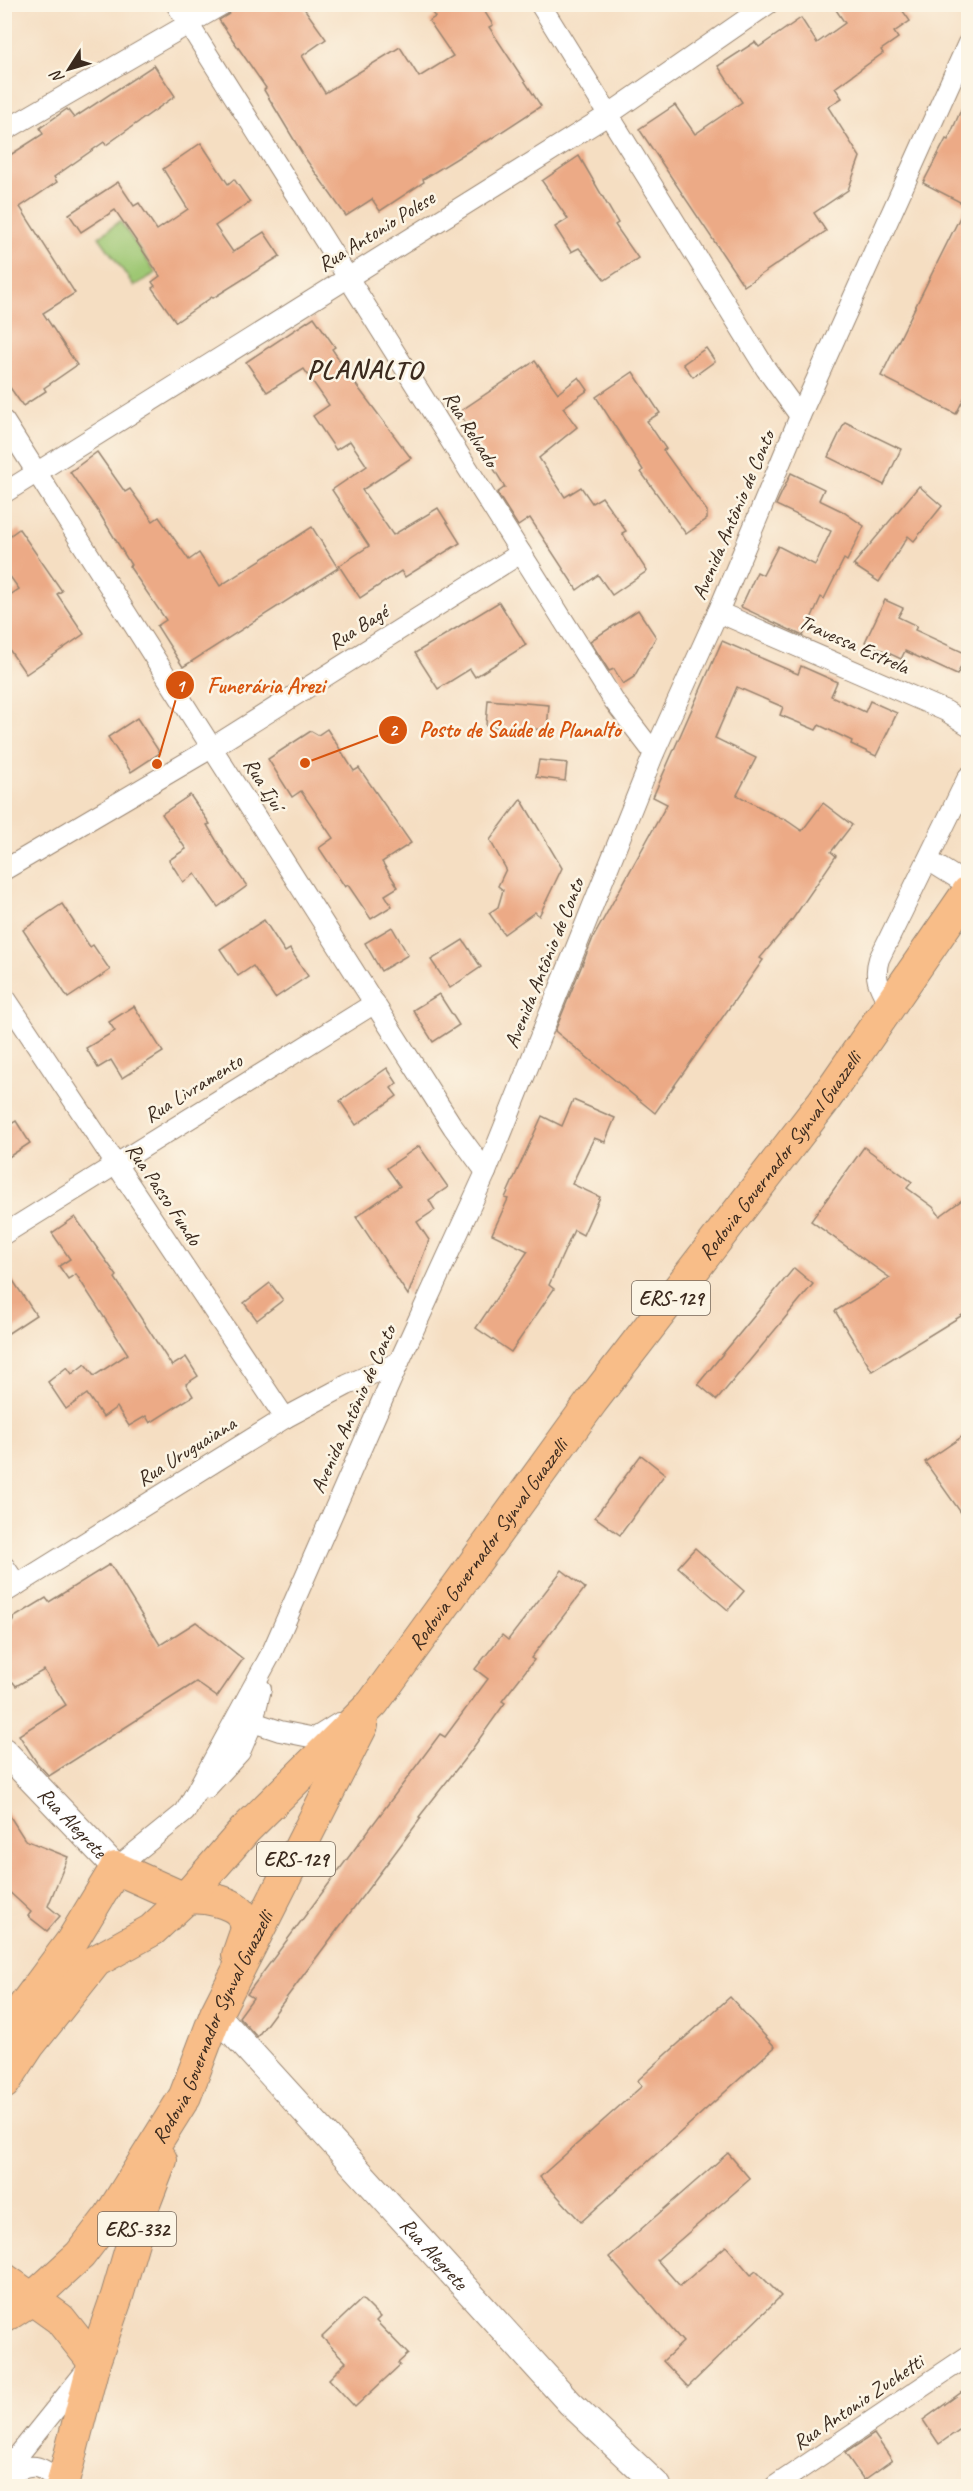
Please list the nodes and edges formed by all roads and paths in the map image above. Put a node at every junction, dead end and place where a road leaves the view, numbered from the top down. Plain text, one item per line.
1 (176, 4) edge
2 (223, 4) edge
3 (540, 4) edge
4 (768, 4) edge
5 (189, 26) junction
6 (969, 43) edge
7 (608, 115) junction
8 (4, 131) edge
9 (348, 277) junction
10 (800, 416) junction
11 (4, 421) edge
12 (37, 472) junction
13 (4, 493) edge
14 (521, 553) junction
15 (718, 612) junction
16 (969, 725) edge
17 (213, 747) junction
18 (654, 753) junction
19 (969, 777) edge
20 (928, 860) junction
21 (4, 870) edge
22 (969, 885) edge
23 (969, 892) edge
24 (4, 996) edge
25 (375, 1003) junction
26 (889, 1004) junction
27 (115, 1165) junction
28 (486, 1172) junction
29 (4, 1234) edge
30 (399, 1362) junction
31 (285, 1418) junction
32 (4, 1566) edge
33 (11, 1589) edge
34 (272, 1652) junction
35 (373, 1703) junction
36 (253, 1722) junction
37 (4, 1751) edge
38 (185, 1812) junction
39 (116, 1868) junction
40 (185, 1899) junction
41 (216, 2014) junction
42 (4, 2033) edge
43 (4, 2083) edge
44 (185, 2096) junction
45 (4, 2279) edge
46 (32, 2299) junction
47 (4, 2317) edge
48 (969, 2356) edge
49 (94, 2362) junction
50 (4, 2475) edge
51 (63, 2485) edge
52 (658, 2487) edge
53 (775, 2487) edge

1 - 5 street, Rua Relvado
2 - 5 street
3 - 7 street
4 - 7 street, Rua Antonio Polese
5 - 8 street
5 - 9 street, Rua Relvado
6 - 10 street, Avenida Antônio de Conto
7 - 9 street, Rua Antonio Polese
7 - 10 street
9 - 12 street, Rua Antonio Polese
9 - 14 street, Rua Relvado
10 - 15 street, Avenida Antônio de Conto
11 - 12 street, Rua Ijuí
12 - 13 street, Rua Antonio Polese
12 - 17 street, Rua Ijuí
14 - 17 street, Rua Bagé
14 - 18 street, Rua Relvado
15 - 16 street, Travessa Estrela
15 - 18 street, Avenida Antônio de Conto
17 - 21 street, Rua Bagé
17 - 25 street, Rua Ijuí
18 - 28 street, Avenida Antônio de Conto
19 - 20 street
20 - 22 street
20 - 26 street
23 - 26 main road, Rodovia Governador Synval Guazzelli / ERS-129
24 - 27 street, Rua Passo Fundo
25 - 27 street, Rua Livramento
25 - 28 street, Rua Ijuí
26 - 35 main road, Rodovia Governador Synval Guazzelli / ERS-129
27 - 29 street, Rua Livramento
27 - 31 street, Rua Passo Fundo
28 - 30 street, Avenida Antônio de Conto
30 - 31 street, Rua Uruguaiana
30 - 34 street, Avenida Antônio de Conto
31 - 33 street, Rua Uruguaiana
32 - 33 street
34 - 36 street
34 - 38 street, Avenida Antônio de Conto
35 - 36 street
35 - 40 main road, Rodovia Governador Synval Guazzelli / ERS-129
35 - 41 main road, Rodovia Governador Synval Guazzelli / ERS-129
36 - 38 street
37 - 39 street, Rua Alegrete
38 - 39 street, Avenida Antônio de Conto
39 - 40 main road
39 - 42 main road
40 - 41 main road
40 - 43 main road, Rodovia Governador Synval Guazzelli / ERS-129
41 - 44 main road, Rodovia Governador Synval Guazzelli / ERS-129
41 - 52 street, Rua Alegrete
44 - 46 main road, Rodovia Governador Synval Guazzelli / ERS-129
44 - 49 main road, ERS-332
45 - 46 main road
46 - 47 main road, Rodovia Governador Synval Guazzelli / ERS-129
46 - 49 main road
48 - 53 street, Rua Antonio Zuchetti
49 - 50 street
49 - 51 main road, ERS-332
50 - 51 street

